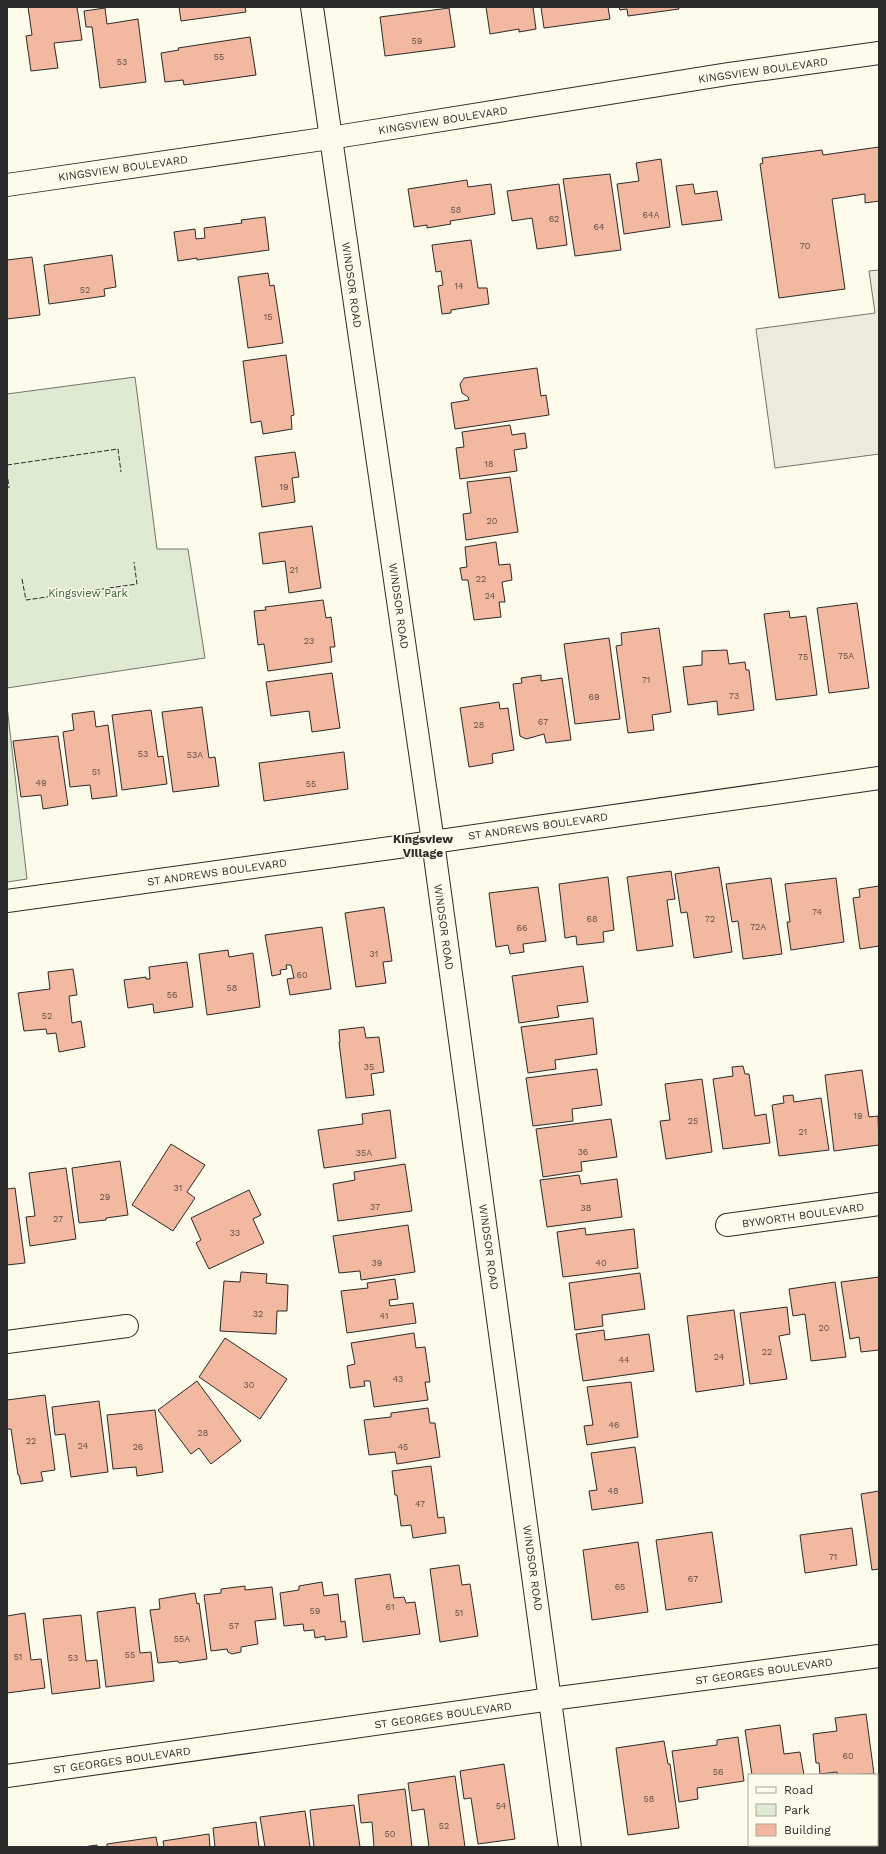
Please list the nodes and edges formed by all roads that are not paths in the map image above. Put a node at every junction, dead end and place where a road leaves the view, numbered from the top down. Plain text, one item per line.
1 (312, 7) edge
2 (879, 53) edge
3 (330, 138) junction
4 (7, 185) edge
5 (879, 778) edge
6 (433, 842) junction
7 (7, 901) edge
8 (879, 1204) edge
9 (727, 1226) dead end
10 (127, 1326) dead end
11 (7, 1342) edge
12 (879, 1656) edge
13 (551, 1699) junction
14 (7, 1776) edge
15 (570, 1847) edge

1 - 3 street, WINDSOR ROAD
2 - 3 street, KINGSVIEW BOULEVARD
3 - 4 street, KINGSVIEW BOULEVARD
3 - 6 street, WINDSOR ROAD
5 - 6 street, ST ANDREWS BOULEVARD
6 - 7 street, ST ANDREWS BOULEVARD
6 - 13 street, WINDSOR ROAD
8 - 9 street, BYWORTH BOULEVARD
10 - 11 street
12 - 13 street, ST GEORGES BOULEVARD
13 - 14 street, ST GEORGES BOULEVARD
13 - 15 street, WINDSOR ROAD

